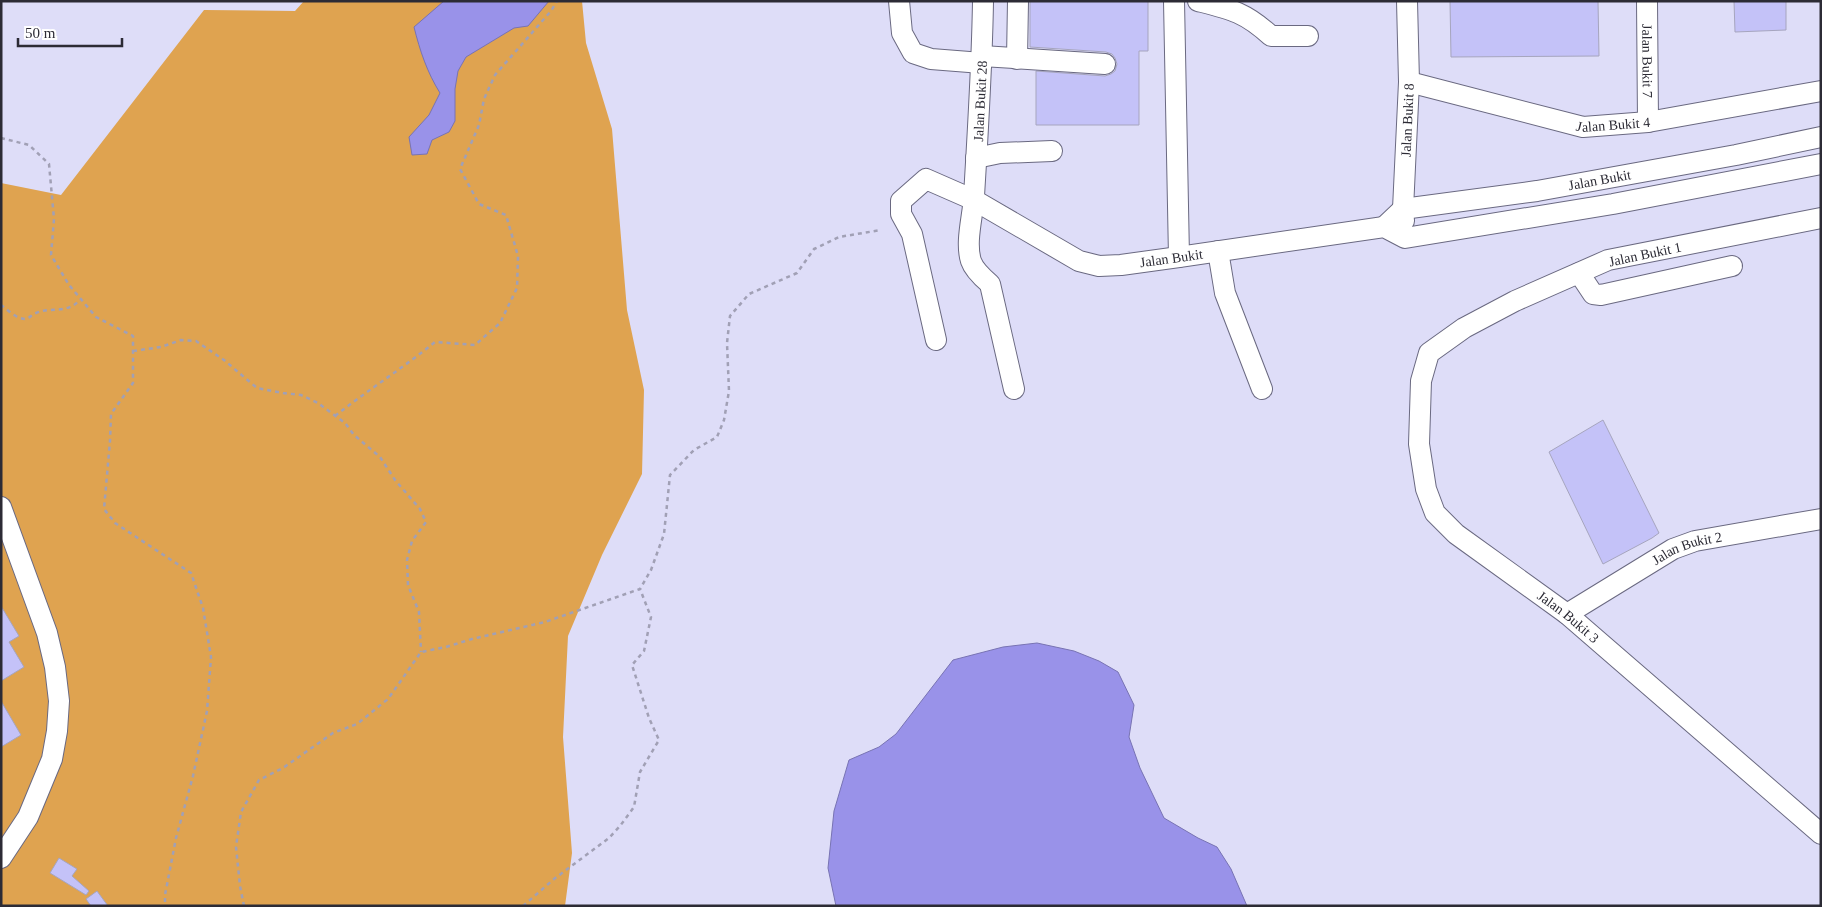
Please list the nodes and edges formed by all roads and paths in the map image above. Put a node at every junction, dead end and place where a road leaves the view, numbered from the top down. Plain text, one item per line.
1 (558, 1) edge
2 (899, 1) edge
3 (983, 1) edge
4 (1018, 1) edge
5 (1174, 1) edge
6 (1198, 1) edge
7 (1407, 1) edge
8 (1647, 1) edge
9 (1308, 36) dead end
10 (1017, 58) junction
11 (982, 60) junction
12 (1105, 64) dead end
13 (1409, 82) junction
14 (1821, 91) edge
15 (1648, 122) junction
16 (1821, 137) edge
17 (1, 138) edge
18 (1052, 152) dead end
19 (976, 158) junction
20 (1821, 164) edge
21 (974, 200) junction
22 (1403, 209) junction
23 (1821, 218) edge
24 (1384, 227) junction
25 (881, 230) dead end
26 (1405, 238) junction
27 (1218, 252) junction
28 (1179, 257) junction
29 (1732, 266) dead end
30 (1579, 272) junction
31 (81, 299) junction
32 (1, 305) edge
33 (936, 340) dead end
34 (133, 351) junction
35 (1429, 353) joint
36 (1014, 389) dead end
37 (1262, 389) dead end
38 (335, 416) junction
39 (1, 507) edge
40 (1821, 519) edge
41 (640, 589) junction
42 (1567, 614) junction
43 (421, 652) junction
44 (1821, 834) edge
45 (1, 858) edge
46 (165, 906) edge
47 (244, 906) edge
48 (524, 906) edge

1 - 38 path
2 - 11 street
3 - 11 street, Jalan Bukit 28
4 - 10 street
5 - 28 street
6 - 9 street
7 - 13 street, Jalan Bukit 8
8 - 15 street, Jalan Bukit 7
10 - 11 street
10 - 12 street
11 - 19 street, Jalan Bukit 28
13 - 15 street, Jalan Bukit 4
13 - 22 street, Jalan Bukit 8
14 - 15 street, Jalan Bukit 4
16 - 22 street, Jalan Bukit
17 - 31 path
18 - 19 street
19 - 21 street, Jalan Bukit 28
20 - 26 street, Jalan Bukit
21 - 28 street, Jalan Bukit
21 - 33 street, Jalan Bukit
21 - 36 street, Jalan Bukit 28
22 - 24 street
22 - 26 street, Jalan Bukit 8
23 - 30 street, Jalan Bukit 1
24 - 26 street
24 - 27 street, Jalan Bukit
25 - 41 path
27 - 28 street, Jalan Bukit
27 - 37 street
29 - 30 street
30 - 35 street, Jalan Bukit 1
31 - 32 path
31 - 34 path
34 - 38 path
34 - 46 path
35 - 42 street, Jalan Bukit 3
38 - 43 path
39 - 45 street
40 - 42 street, Jalan Bukit 2
41 - 43 path
41 - 48 path
42 - 44 street, Jalan Bukit 3
43 - 47 path

